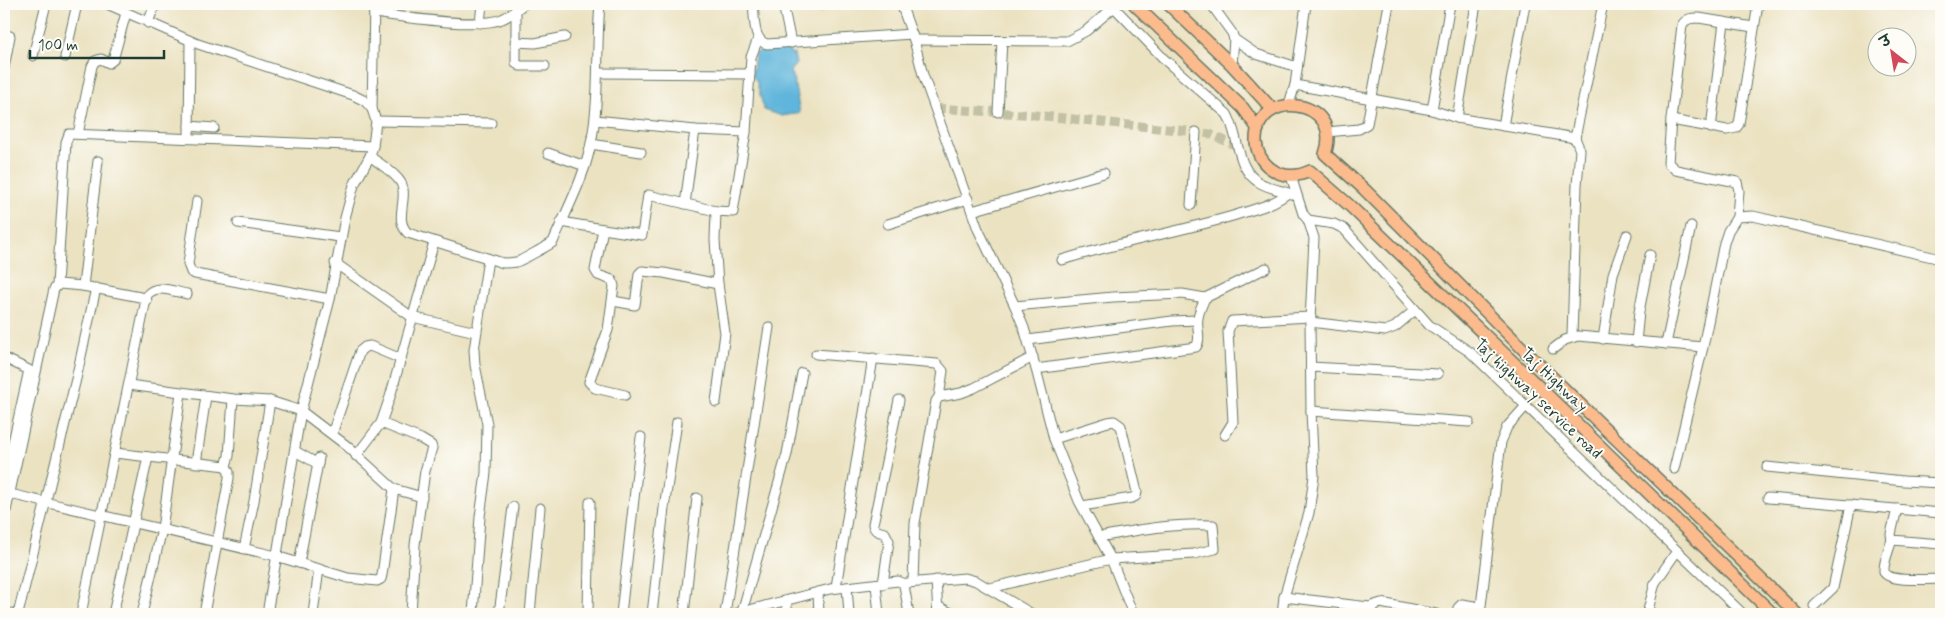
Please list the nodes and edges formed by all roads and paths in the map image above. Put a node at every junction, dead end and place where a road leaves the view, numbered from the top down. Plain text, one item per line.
1 (46, 4) edge
2 (77, 4) edge
3 (107, 4) edge
4 (155, 4) edge
5 (482, 4) edge
6 (524, 4) edge
7 (600, 4) edge
8 (753, 4) edge
9 (783, 4) edge
10 (901, 4) edge
11 (1134, 4) edge
12 (1168, 4) edge
13 (1211, 4) edge
14 (1306, 4) edge
15 (1389, 4) edge
16 (1450, 4) edge
17 (1476, 4) edge
18 (1525, 4) edge
19 (1602, 4) edge
20 (1758, 4) edge
21 (1112, 6) edge
22 (374, 8) edge
23 (516, 10) junction
24 (126, 13) junction
25 (1724, 22) junction
26 (148, 23) junction
27 (480, 23) junction
28 (1753, 27) junction
29 (4, 35) edge
30 (565, 37) dead end
31 (913, 37) junction
32 (758, 39) junction
33 (1234, 39) junction
34 (190, 41) junction
35 (1002, 41) junction
36 (515, 42) junction
37 (791, 43) junction
38 (33, 56) dead end
39 (65, 57) dead end
40 (1232, 65) junction
41 (545, 66) dead end
42 (1297, 67) junction
43 (4, 68) edge
44 (598, 73) junction
45 (750, 74) junction
46 (1295, 84) junction
47 (1373, 98) junction
48 (1289, 104) junction
49 (372, 109) junction
50 (1273, 110) junction
51 (1432, 110) junction
52 (998, 112) dead end
53 (1457, 118) junction
54 (594, 120) junction
55 (1670, 120) junction
56 (376, 121) junction
57 (491, 122) dead end
58 (189, 126) junction
59 (1503, 126) junction
60 (214, 128) dead end
61 (1711, 128) junction
62 (1258, 129) junction
63 (695, 130) junction
64 (746, 132) junction
65 (1196, 132) dead end
66 (1327, 132) junction
67 (78, 134) junction
68 (189, 138) junction
69 (1574, 138) junction
70 (591, 144) junction
71 (373, 146) junction
72 (641, 152) dead end
73 (548, 153) dead end
74 (370, 156) junction
75 (98, 161) dead end
76 (585, 166) junction
77 (1104, 173) dead end
78 (1291, 176) junction
79 (1292, 194) junction
80 (968, 199) junction
81 (197, 201) dead end
82 (685, 204) junction
83 (1190, 205) dead end
84 (716, 211) junction
85 (972, 211) junction
86 (1737, 217) junction
87 (1308, 220) junction
88 (561, 222) junction
89 (238, 223) dead end
90 (888, 224) dead end
91 (1691, 226) dead end
92 (603, 229) junction
93 (1627, 235) dead end
94 (340, 237) junction
95 (434, 242) junction
96 (1650, 255) dead end
97 (488, 259) junction
98 (1062, 260) dead end
99 (1941, 260) edge
100 (335, 262) junction
101 (1266, 268) dead end
102 (718, 284) junction
103 (56, 285) junction
104 (83, 286) junction
105 (96, 288) junction
106 (187, 294) dead end
107 (1205, 298) junction
108 (330, 299) junction
109 (147, 301) junction
110 (613, 301) junction
111 (1016, 306) junction
112 (1415, 310) junction
113 (412, 317) junction
114 (1310, 319) junction
115 (1198, 320) junction
116 (769, 327) dead end
117 (476, 332) junction
118 (1572, 336) junction
119 (1603, 339) junction
120 (1028, 340) junction
121 (1636, 342) junction
122 (1666, 344) junction
123 (1703, 346) junction
124 (1553, 349) dead end
125 (816, 354) dead end
126 (1033, 357) junction
127 (4, 358) edge
128 (873, 358) junction
129 (401, 359) junction
130 (1310, 367) junction
131 (1036, 369) junction
132 (802, 373) dead end
133 (1438, 374) dead end
134 (129, 385) junction
135 (180, 393) junction
136 (625, 395) dead end
137 (206, 396) junction
138 (939, 397) junction
139 (233, 399) junction
140 (899, 400) dead end
141 (270, 402) junction
142 (716, 402) dead end
143 (1526, 406) junction
144 (301, 411) junction
145 (1311, 411) junction
146 (678, 422) dead end
147 (1469, 422) dead end
148 (381, 423) junction
149 (332, 434) junction
150 (1225, 435) dead end
151 (641, 437) dead end
152 (1054, 439) junction
153 (295, 451) junction
154 (115, 454) junction
155 (356, 456) junction
156 (148, 457) junction
157 (173, 460) junction
158 (196, 463) junction
159 (226, 466) junction
160 (1767, 467) dead end
161 (1674, 469) dead end
162 (4, 481) edge
163 (1941, 483) edge
164 (394, 490) junction
165 (10, 494) junction
166 (422, 497) junction
167 (697, 498) dead end
168 (1768, 498) dead end
169 (46, 502) junction
170 (590, 502) dead end
171 (1851, 505) junction
172 (1082, 506) junction
173 (512, 507) dead end
174 (540, 508) dead end
175 (1897, 509) junction
176 (1941, 513) edge
177 (102, 515) junction
178 (4, 520) edge
179 (132, 522) junction
180 (162, 530) junction
181 (1099, 537) junction
182 (1892, 539) junction
183 (216, 542) junction
184 (1941, 544) edge
185 (244, 549) junction
186 (1677, 551) junction
187 (276, 556) junction
188 (1111, 558) junction
189 (299, 563) junction
190 (318, 569) junction
191 (1941, 579) edge
192 (936, 580) junction
193 (913, 582) junction
194 (903, 583) junction
195 (879, 585) junction
196 (847, 587) junction
197 (836, 588) junction
198 (990, 588) junction
199 (818, 592) junction
200 (1284, 597) junction
201 (786, 601) junction
202 (1814, 606) dead end
203 (938, 610) edge
204 (1371, 610) edge
205 (758, 611) edge
206 (1480, 611) edge
207 (4, 612) edge
208 (738, 613) edge
209 (16, 614) edge
210 (81, 614) edge
211 (113, 614) edge
212 (142, 614) edge
213 (204, 614) edge
214 (267, 614) edge
215 (313, 614) edge
216 (411, 614) edge
217 (473, 614) edge
218 (500, 614) edge
219 (530, 614) edge
220 (588, 614) edge
221 (621, 614) edge
222 (652, 614) edge
223 (684, 614) edge
224 (725, 614) edge
225 (788, 614) edge
226 (819, 614) edge
227 (849, 614) edge
228 (879, 614) edge
229 (909, 614) edge
230 (953, 614) edge
231 (1032, 614) edge
232 (1134, 614) edge
233 (1282, 614) edge
234 (1436, 614) edge
235 (1456, 614) edge
236 (1647, 614) edge
237 (1743, 614) edge
238 (1774, 614) edge
239 (1797, 614) edge

1 - 38 street
2 - 39 street
3 - 24 street
4 - 26 street
5 - 27 street
6 - 23 street
7 - 44 street
8 - 32 street
9 - 37 street
10 - 31 street
11 - 62 main road
12 - 40 main road
13 - 33 street
14 - 42 street
15 - 47 street
16 - 51 street
17 - 53 street
18 - 59 street
19 - 69 street
20 - 28 street
21 - 35 street
21 - 79 street
22 - 27 street
22 - 49 street
23 - 27 street
23 - 36 street
24 - 26 street
24 - 67 street
25 - 28 street
25 - 55 street
25 - 61 street
26 - 34 street
28 - 61 street
29 - 43 street
30 - 36 street
31 - 35 street
31 - 37 street
31 - 80 street
32 - 37 street
32 - 45 street
33 - 40 street
33 - 42 street
34 - 49 street
34 - 58 street
35 - 52 street
36 - 41 street
40 - 50 main road
42 - 46 street
44 - 45 street
44 - 54 street
45 - 64 street
46 - 47 street
46 - 48 street
47 - 51 street
47 - 66 street
48 - 50 main road
48 - 66 main road
49 - 56 street
50 - 62 main road
51 - 53 street
53 - 59 street
54 - 63 street
54 - 70 street
55 - 61 street
55 - 86 street
56 - 57 street
56 - 71 street
58 - 60 street
58 - 68 street
59 - 69 street
62 - 78 main road
63 - 64 street
63 - 82 street
64 - 84 street
65 - 83 street
66 - 239 main road
67 - 68 street
67 - 103 street
68 - 71 street
69 - 118 street
70 - 72 street
70 - 76 street
71 - 74 street
73 - 76 street
74 - 94 street
74 - 95 street
75 - 104 street
76 - 88 street
77 - 85 street
78 - 79 street
78 - 238 main road, Taj Highway
79 - 87 street
79 - 98 street
80 - 85 street
80 - 90 street
81 - 108 street
82 - 84 street
82 - 92 street
84 - 102 street
85 - 111 street
86 - 99 street
86 - 123 street
87 - 112 street, Taj highway service road
87 - 114 street
88 - 92 street
88 - 97 street
89 - 94 street
91 - 122 street
92 - 110 street
93 - 119 street
94 - 100 street
95 - 97 street
95 - 113 street
96 - 121 street
97 - 117 street
100 - 108 street
100 - 113 street
101 - 107 street
102 - 110 street
102 - 142 street
103 - 104 street
103 - 165 street
104 - 105 street
105 - 109 street
105 - 169 street
106 - 109 street
107 - 111 street
107 - 115 street
108 - 144 street
109 - 134 street
110 - 136 street
111 - 120 street
112 - 114 street
112 - 143 street, Taj highway service road
113 - 117 street
113 - 129 street
114 - 130 street
114 - 150 street
115 - 120 street
115 - 131 street
116 - 224 street
117 - 217 street
118 - 119 street
118 - 124 street
119 - 121 street
120 - 126 street
121 - 122 street
122 - 123 street
123 - 161 street
125 - 128 street
126 - 131 street
126 - 138 street
127 - 162 street
128 - 138 street
128 - 197 street
129 - 148 street
129 - 149 street
130 - 133 street
130 - 145 street
131 - 152 street
132 - 208 street
134 - 135 street
134 - 154 street
135 - 137 street
135 - 157 street
137 - 139 street
137 - 158 street
138 - 193 street
139 - 141 street
139 - 159 street
140 - 195 street
141 - 144 street
141 - 185 street
143 - 186 street, Taj highway service road
143 - 206 street
144 - 149 street
144 - 153 street
145 - 147 street
145 - 200 street
146 - 222 street
148 - 155 street
148 - 166 street
149 - 155 street
151 - 221 street
152 - 172 street
152 - 172 street
153 - 187 street
153 - 189 street
154 - 156 street
154 - 177 street
155 - 164 street
156 - 157 street
156 - 179 street
157 - 158 street
157 - 180 street
158 - 159 street
159 - 183 street
160 - 163 street
164 - 166 street
164 - 190 street
165 - 169 street
165 - 178 street
166 - 216 street
167 - 223 street
168 - 171 street
169 - 177 street
169 - 209 street
170 - 220 street
171 - 175 street
171 - 202 street
172 - 181 street
173 - 218 street
174 - 219 street
175 - 176 street
175 - 182 street
177 - 179 street
177 - 210 street
179 - 180 street
179 - 211 street
180 - 183 street
180 - 212 street
181 - 188 street
181 - 188 street
182 - 184 street
182 - 191 street
183 - 185 street
183 - 213 street
185 - 187 street
186 - 236 street
186 - 237 street, Taj highway service road
187 - 189 street
187 - 214 street
188 - 198 street
188 - 232 street
189 - 190 street
190 - 215 street
192 - 193 street
192 - 198 street
192 - 203 street
193 - 194 street
194 - 195 street
194 - 229 street
195 - 196 street
195 - 228 street
196 - 197 street
196 - 227 street
197 - 199 street
198 - 231 street
199 - 201 street
199 - 226 street
200 - 204 street
200 - 233 street
201 - 205 street
201 - 225 street
203 - 230 street
204 - 234 street
205 - 208 street
206 - 235 street
207 - 209 street

